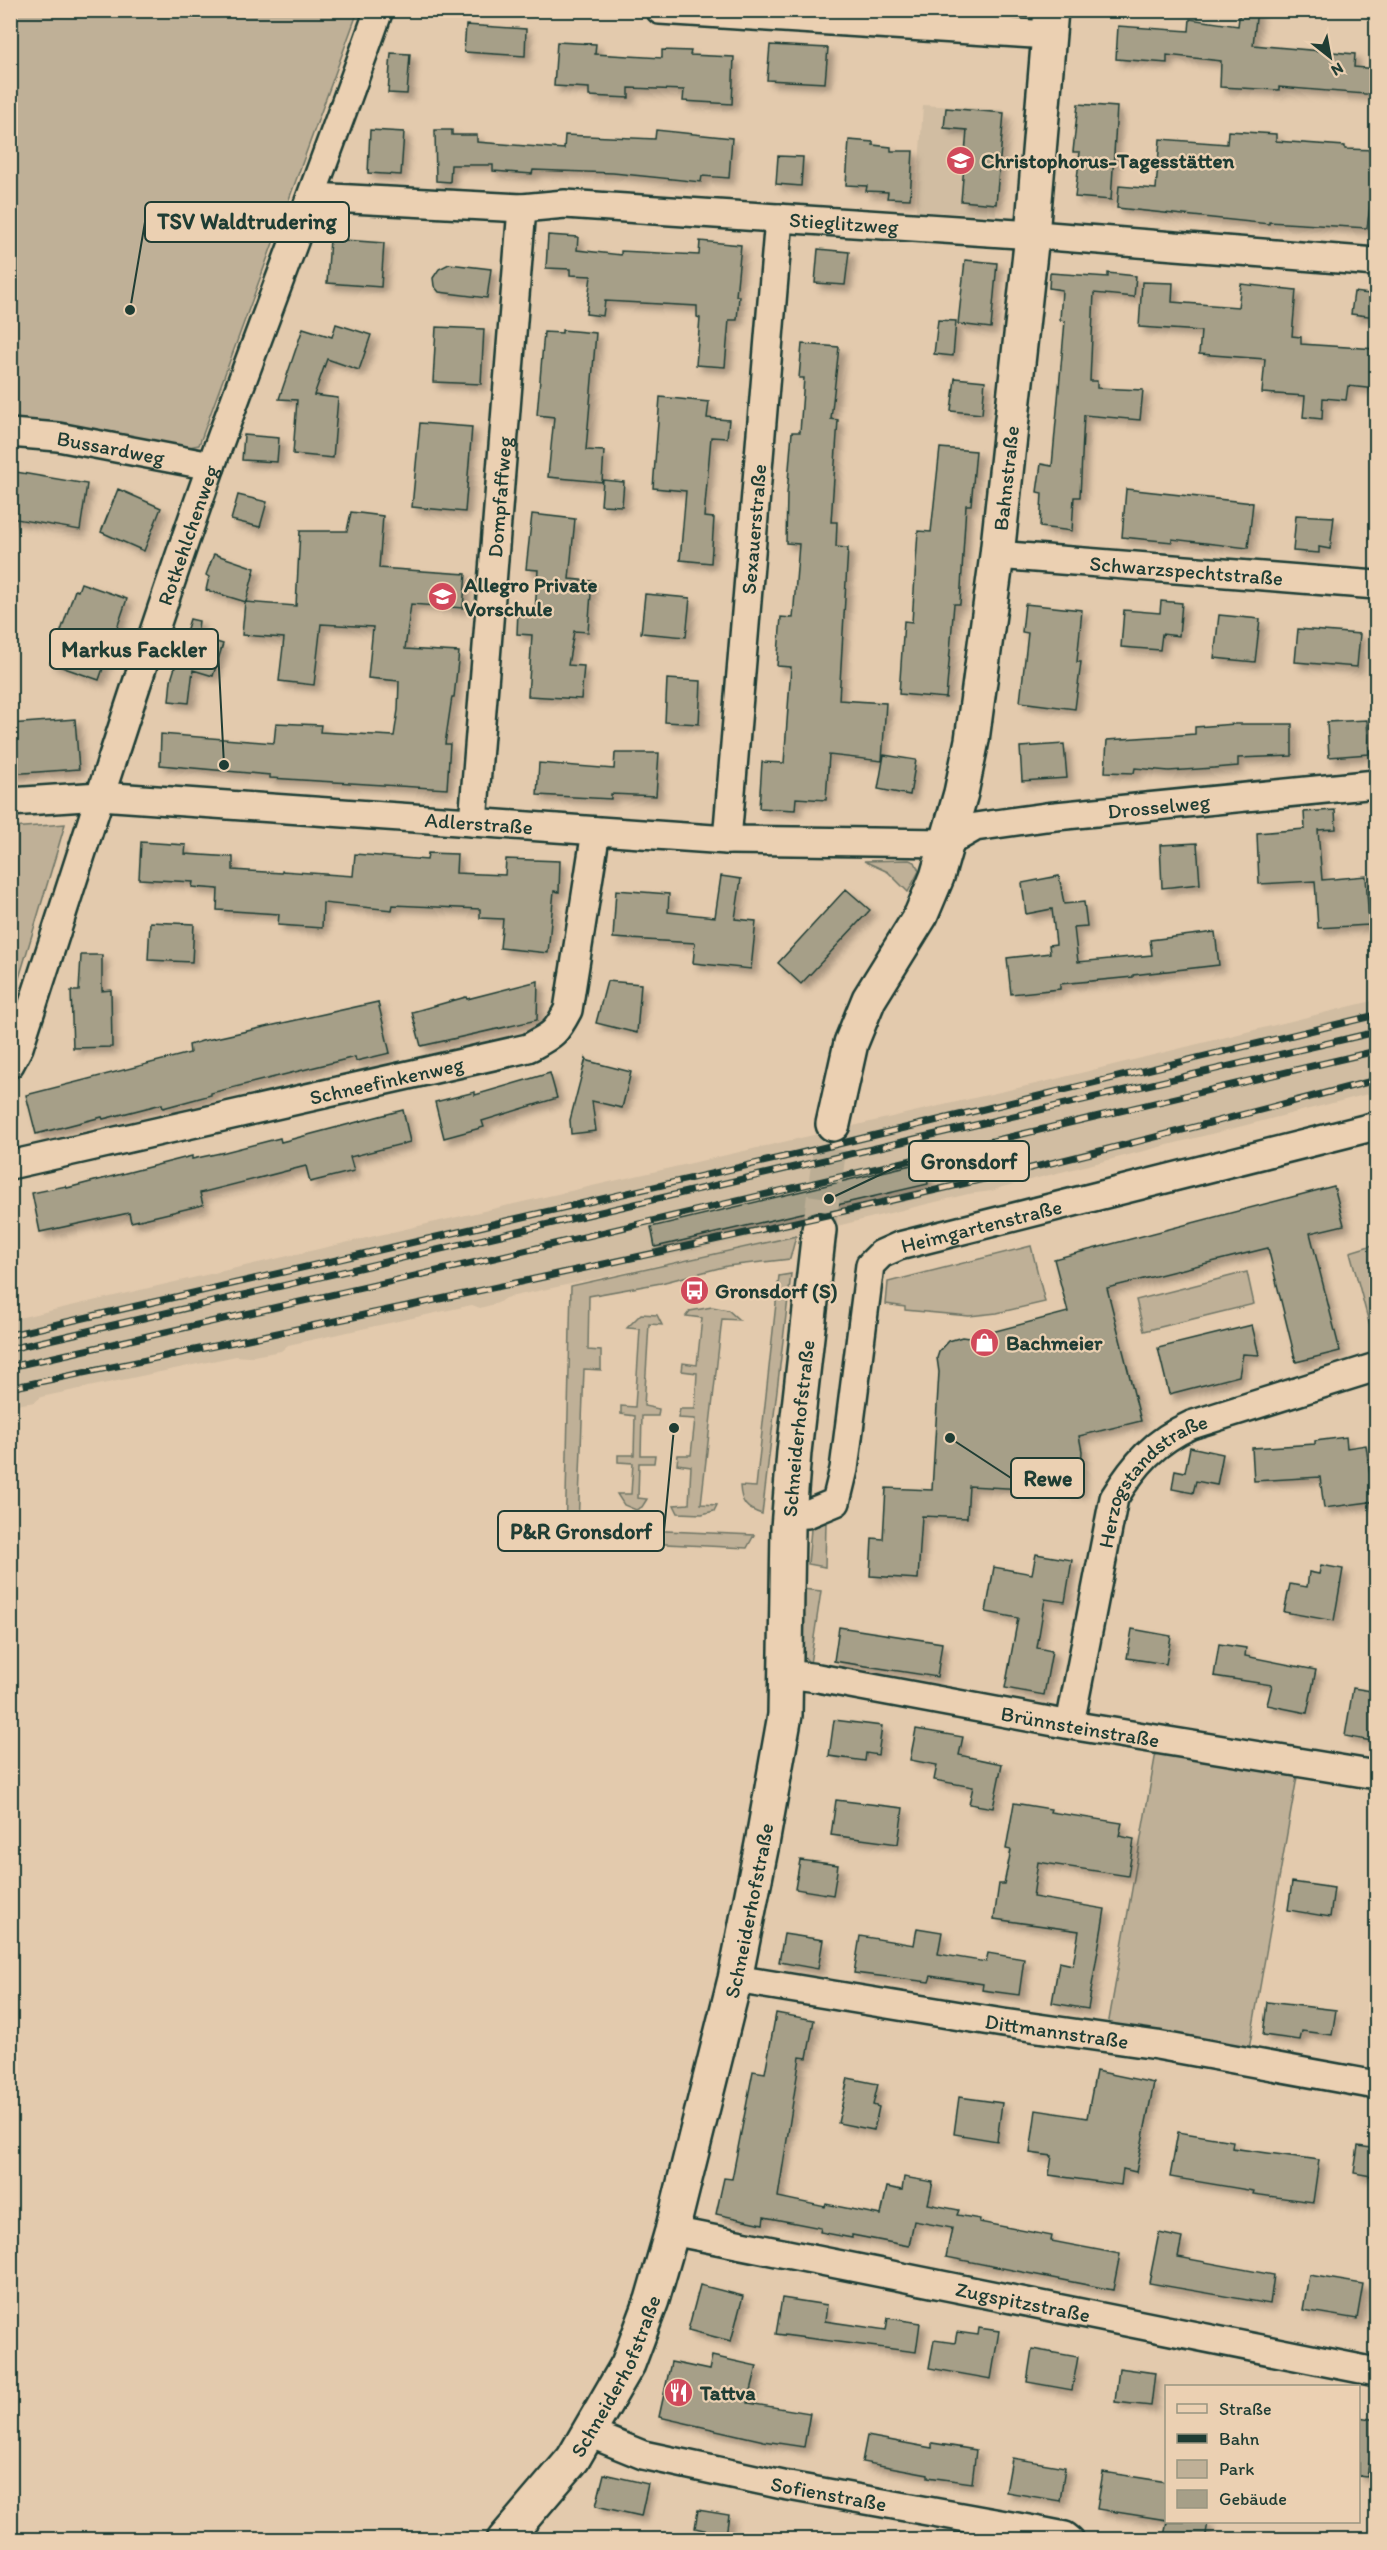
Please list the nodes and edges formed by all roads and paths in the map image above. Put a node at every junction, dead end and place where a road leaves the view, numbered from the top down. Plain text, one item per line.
1 (379, 10) edge
2 (660, 10) edge
3 (1050, 23) edge
4 (313, 197) junction
5 (522, 208) junction
6 (779, 218) junction
7 (1032, 235) junction
8 (1377, 262) edge
9 (10, 433) edge
10 (211, 466) junction
11 (997, 555) junction
12 (1377, 585) edge
13 (1377, 784) edge
14 (100, 796) junction
15 (10, 802) edge
16 (473, 822) junction
17 (596, 831) junction
18 (728, 840) junction
19 (947, 843) junction
20 (10, 1064) edge
21 (833, 1124) tunnel mouth
22 (1377, 1126) edge
23 (11, 1164) edge
24 (819, 1230) tunnel mouth
25 (1377, 1367) edge
26 (790, 1515) junction
27 (787, 1674) junction
28 (1070, 1724) junction
29 (1377, 1775) edge
30 (735, 1978) junction
31 (1377, 2085) edge
32 (672, 2231) junction
33 (1377, 2372) edge
34 (589, 2433) junction
35 (504, 2540) edge
36 (1070, 2540) edge

1 - 4 street, Rotkehlchenweg
2 - 3 street
3 - 7 street, Bahnstraße
4 - 5 street, Stieglitzweg
4 - 10 street, Rotkehlchenweg
5 - 6 street, Stieglitzweg
5 - 16 street, Dompfaffweg
6 - 7 street, Stieglitzweg
6 - 18 street, Sexauerstraße
7 - 8 street, Stieglitzweg
7 - 11 street, Bahnstraße
9 - 10 street, Bussardweg
10 - 14 street, Rotkehlchenweg
11 - 12 street, Schwarzspechtstraße
11 - 19 street, Bahnstraße
13 - 19 street, Drosselweg
14 - 15 street, Adlerstraße
14 - 16 street, Adlerstraße
14 - 20 street, Rotkehlchenweg
16 - 17 street, Adlerstraße
17 - 18 street, Adlerstraße
17 - 23 street, Schneefinkenweg
18 - 19 street, Adlerstraße
19 - 21 street, Bahnstraße
22 - 26 street, Heimgartenstraße
24 - 26 street, Schneiderhofstraße
25 - 28 street, Herzogstandstraße
26 - 27 street, Schneiderhofstraße
27 - 28 street, Brünnsteinstraße
27 - 30 street, Schneiderhofstraße
28 - 29 street, Brünnsteinstraße
30 - 31 street, Dittmannstraße
30 - 32 street, Schneiderhofstraße
32 - 33 street, Zugspitzstraße
32 - 34 street, Schneiderhofstraße
34 - 35 street, Schneiderhofstraße
34 - 36 street, Sofienstraße

